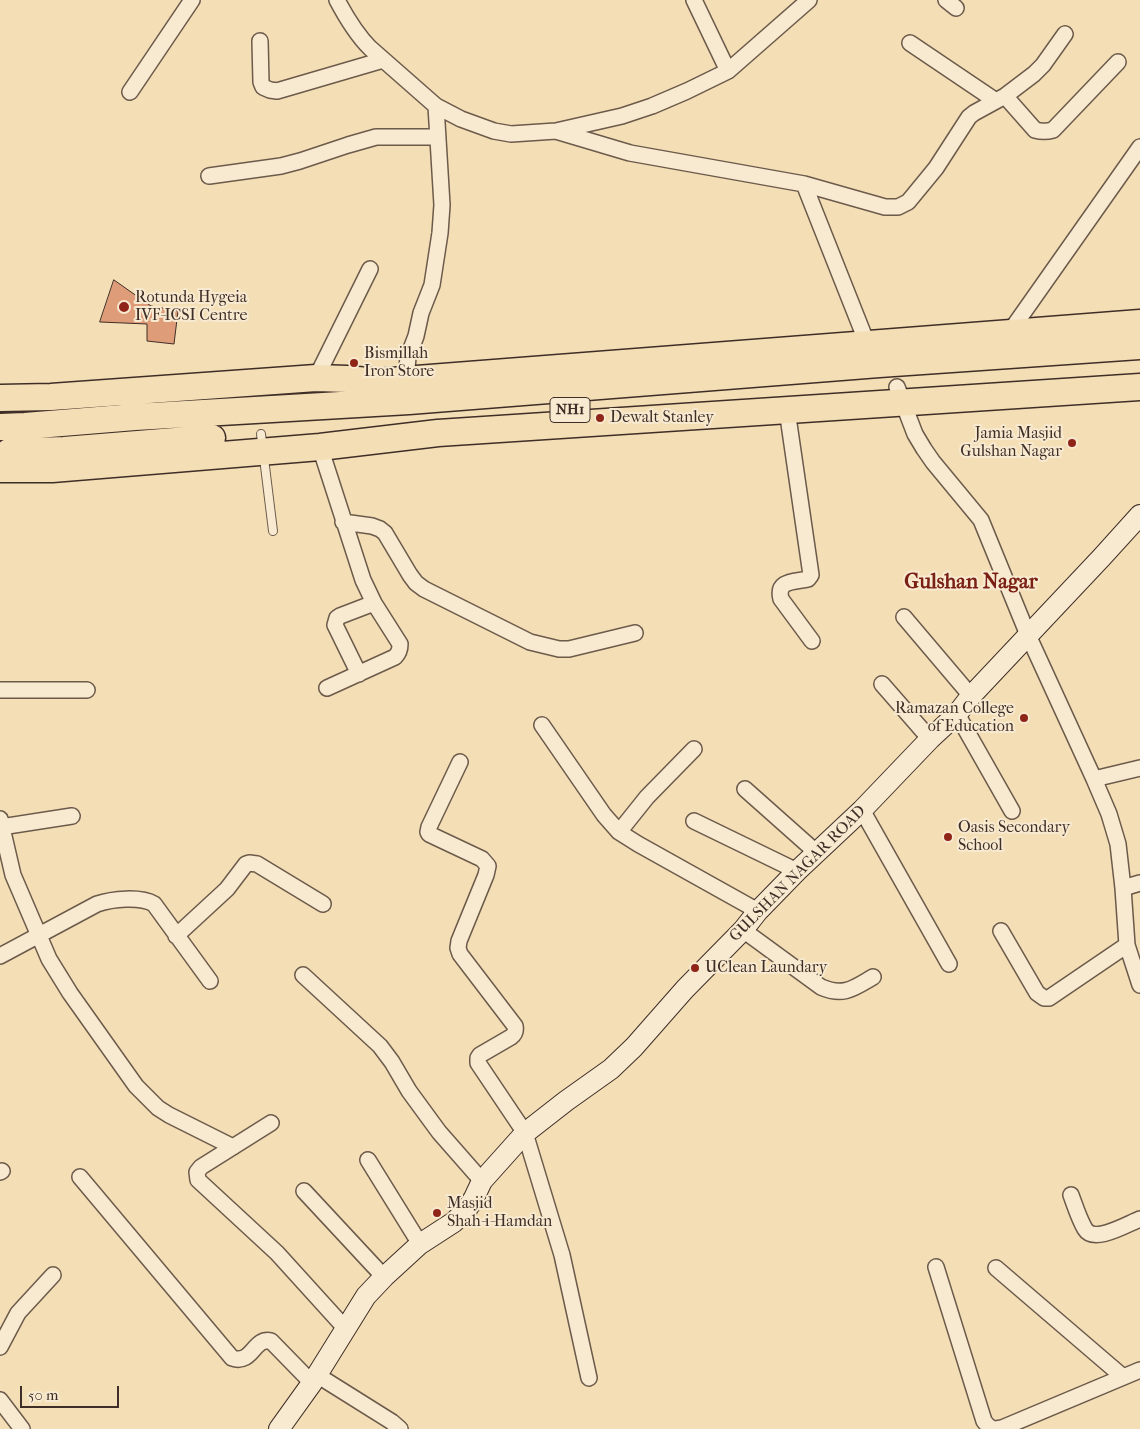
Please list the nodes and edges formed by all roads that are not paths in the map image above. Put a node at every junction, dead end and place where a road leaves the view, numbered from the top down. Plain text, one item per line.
1 (192, 0) edge
2 (337, 0) edge
3 (694, 0) edge
4 (809, 0) edge
5 (1065, 34) dead end
6 (260, 42) dead end
7 (910, 43) dead end
8 (383, 60) junction
9 (1118, 62) dead end
10 (728, 71) junction
11 (130, 92) dead end
12 (1000, 98) junction
13 (436, 106) junction
14 (556, 131) junction
15 (438, 137) junction
16 (1140, 147) edge
17 (208, 176) dead end
18 (804, 184) junction
19 (370, 269) dead end
20 (1140, 323) edge
21 (1008, 332) junction
22 (867, 343) junction
23 (1140, 346) edge
24 (1140, 370) edge
25 (316, 378) junction
26 (1140, 388) edge
27 (407, 391) junction
28 (900, 394) junction
29 (0, 398) edge
30 (787, 410) junction
31 (0, 427) edge
32 (262, 443) junction
33 (320, 446) junction
34 (0, 452) edge
35 (0, 469) edge
36 (1140, 515) edge
37 (343, 522) junction
38 (273, 531) dead end
39 (374, 603) junction
40 (904, 617) dead end
41 (635, 633) dead end
42 (1028, 635) junction
43 (812, 641) dead end
44 (359, 674) junction
45 (882, 684) dead end
46 (327, 688) dead end
47 (0, 690) edge
48 (87, 690) dead end
49 (971, 696) junction
50 (957, 714) junction
51 (542, 725) dead end
52 (930, 739) junction
53 (694, 749) dead end
54 (460, 762) dead end
55 (1140, 768) edge
56 (1094, 778) junction
57 (745, 789) dead end
58 (862, 810) junction
59 (1012, 811) dead end
60 (72, 816) dead end
61 (694, 821) dead end
62 (1, 823) edge
63 (618, 832) junction
64 (817, 853) junction
65 (797, 871) junction
66 (6, 879) edge
67 (1140, 883) edge
68 (1123, 888) junction
69 (323, 904) dead end
70 (758, 911) junction
71 (743, 930) junction
72 (1000, 931) dead end
73 (39, 936) junction
74 (176, 936) junction
75 (1127, 945) junction
76 (0, 956) edge
77 (949, 964) dead end
78 (303, 975) dead end
79 (873, 977) dead end
80 (210, 981) dead end
81 (1140, 985) edge
82 (271, 1123) dead end
83 (525, 1133) junction
84 (233, 1147) junction
85 (368, 1160) dead end
86 (80, 1177) dead end
87 (482, 1181) junction
88 (304, 1191) dead end
89 (1070, 1195) dead end
90 (1140, 1219) edge
91 (420, 1244) junction
92 (936, 1267) dead end
93 (996, 1268) dead end
94 (53, 1276) dead end
95 (384, 1277) junction
96 (345, 1328) junction
97 (0, 1346) edge
98 (1140, 1370) edge
99 (1122, 1376) junction
100 (589, 1378) dead end
101 (314, 1379) junction
102 (0, 1400) edge
103 (22, 1429) edge
104 (279, 1429) edge
105 (400, 1429) edge
106 (994, 1429) edge

1 - 11 street
2 - 8 street
3 - 10 street
4 - 10 street
5 - 12 street
6 - 8 street
7 - 12 street
8 - 13 street
9 - 12 street
10 - 14 street
12 - 18 street
13 - 14 street
13 - 15 street
14 - 18 street
15 - 17 street
15 - 27 street
16 - 21 street
18 - 22 street
19 - 25 street
20 - 21 highway
21 - 22 highway
22 - 27 highway
23 - 27 highway, NH1
24 - 28 highway, NH1
25 - 27 highway
25 - 29 highway
26 - 28 highway
27 - 31 highway, NH1
28 - 30 highway
28 - 32 highway, NH1
28 - 42 street
30 - 33 highway
30 - 43 street
32 - 33 highway
32 - 34 highway, NH1
32 - 35 highway
32 - 38 lane
33 - 37 street
36 - 42 street, GULSHAN NAGAR ROAD
37 - 39 street
37 - 41 street
39 - 44 street
39 - 44 street
40 - 49 street
42 - 49 street, GULSHAN NAGAR ROAD
42 - 56 street
44 - 46 street
45 - 52 street
47 - 48 street
49 - 50 street, GULSHAN NAGAR ROAD
50 - 52 street, GULSHAN NAGAR ROAD
50 - 59 street
51 - 63 street
52 - 58 street, GULSHAN NAGAR ROAD
53 - 63 street
54 - 83 street
55 - 56 street
56 - 68 street
57 - 64 street
58 - 64 street, GULSHAN NAGAR ROAD
58 - 77 street
60 - 62 street
61 - 65 street
62 - 66 street
63 - 70 street
64 - 65 street, GULSHAN NAGAR ROAD
65 - 70 street, GULSHAN NAGAR ROAD
66 - 73 street
67 - 68 street
68 - 75 street
69 - 74 street
70 - 71 street, GULSHAN NAGAR ROAD
71 - 79 street
71 - 83 street, GULSHAN NAGAR ROAD
72 - 75 street
73 - 74 street
73 - 76 street
73 - 84 street
74 - 80 street
75 - 81 street
78 - 87 street
82 - 84 street
83 - 87 street, GULSHAN NAGAR ROAD
83 - 100 street
84 - 96 street
85 - 91 street
86 - 101 street
87 - 91 street, GULSHAN NAGAR ROAD
88 - 95 street
89 - 90 street
91 - 95 street, GULSHAN NAGAR ROAD
92 - 106 street
93 - 99 street
94 - 97 street
95 - 96 street, GULSHAN NAGAR ROAD
96 - 101 street, GULSHAN NAGAR ROAD
98 - 99 street
99 - 106 street
101 - 104 street, GULSHAN NAGAR ROAD
101 - 105 street
102 - 103 street

